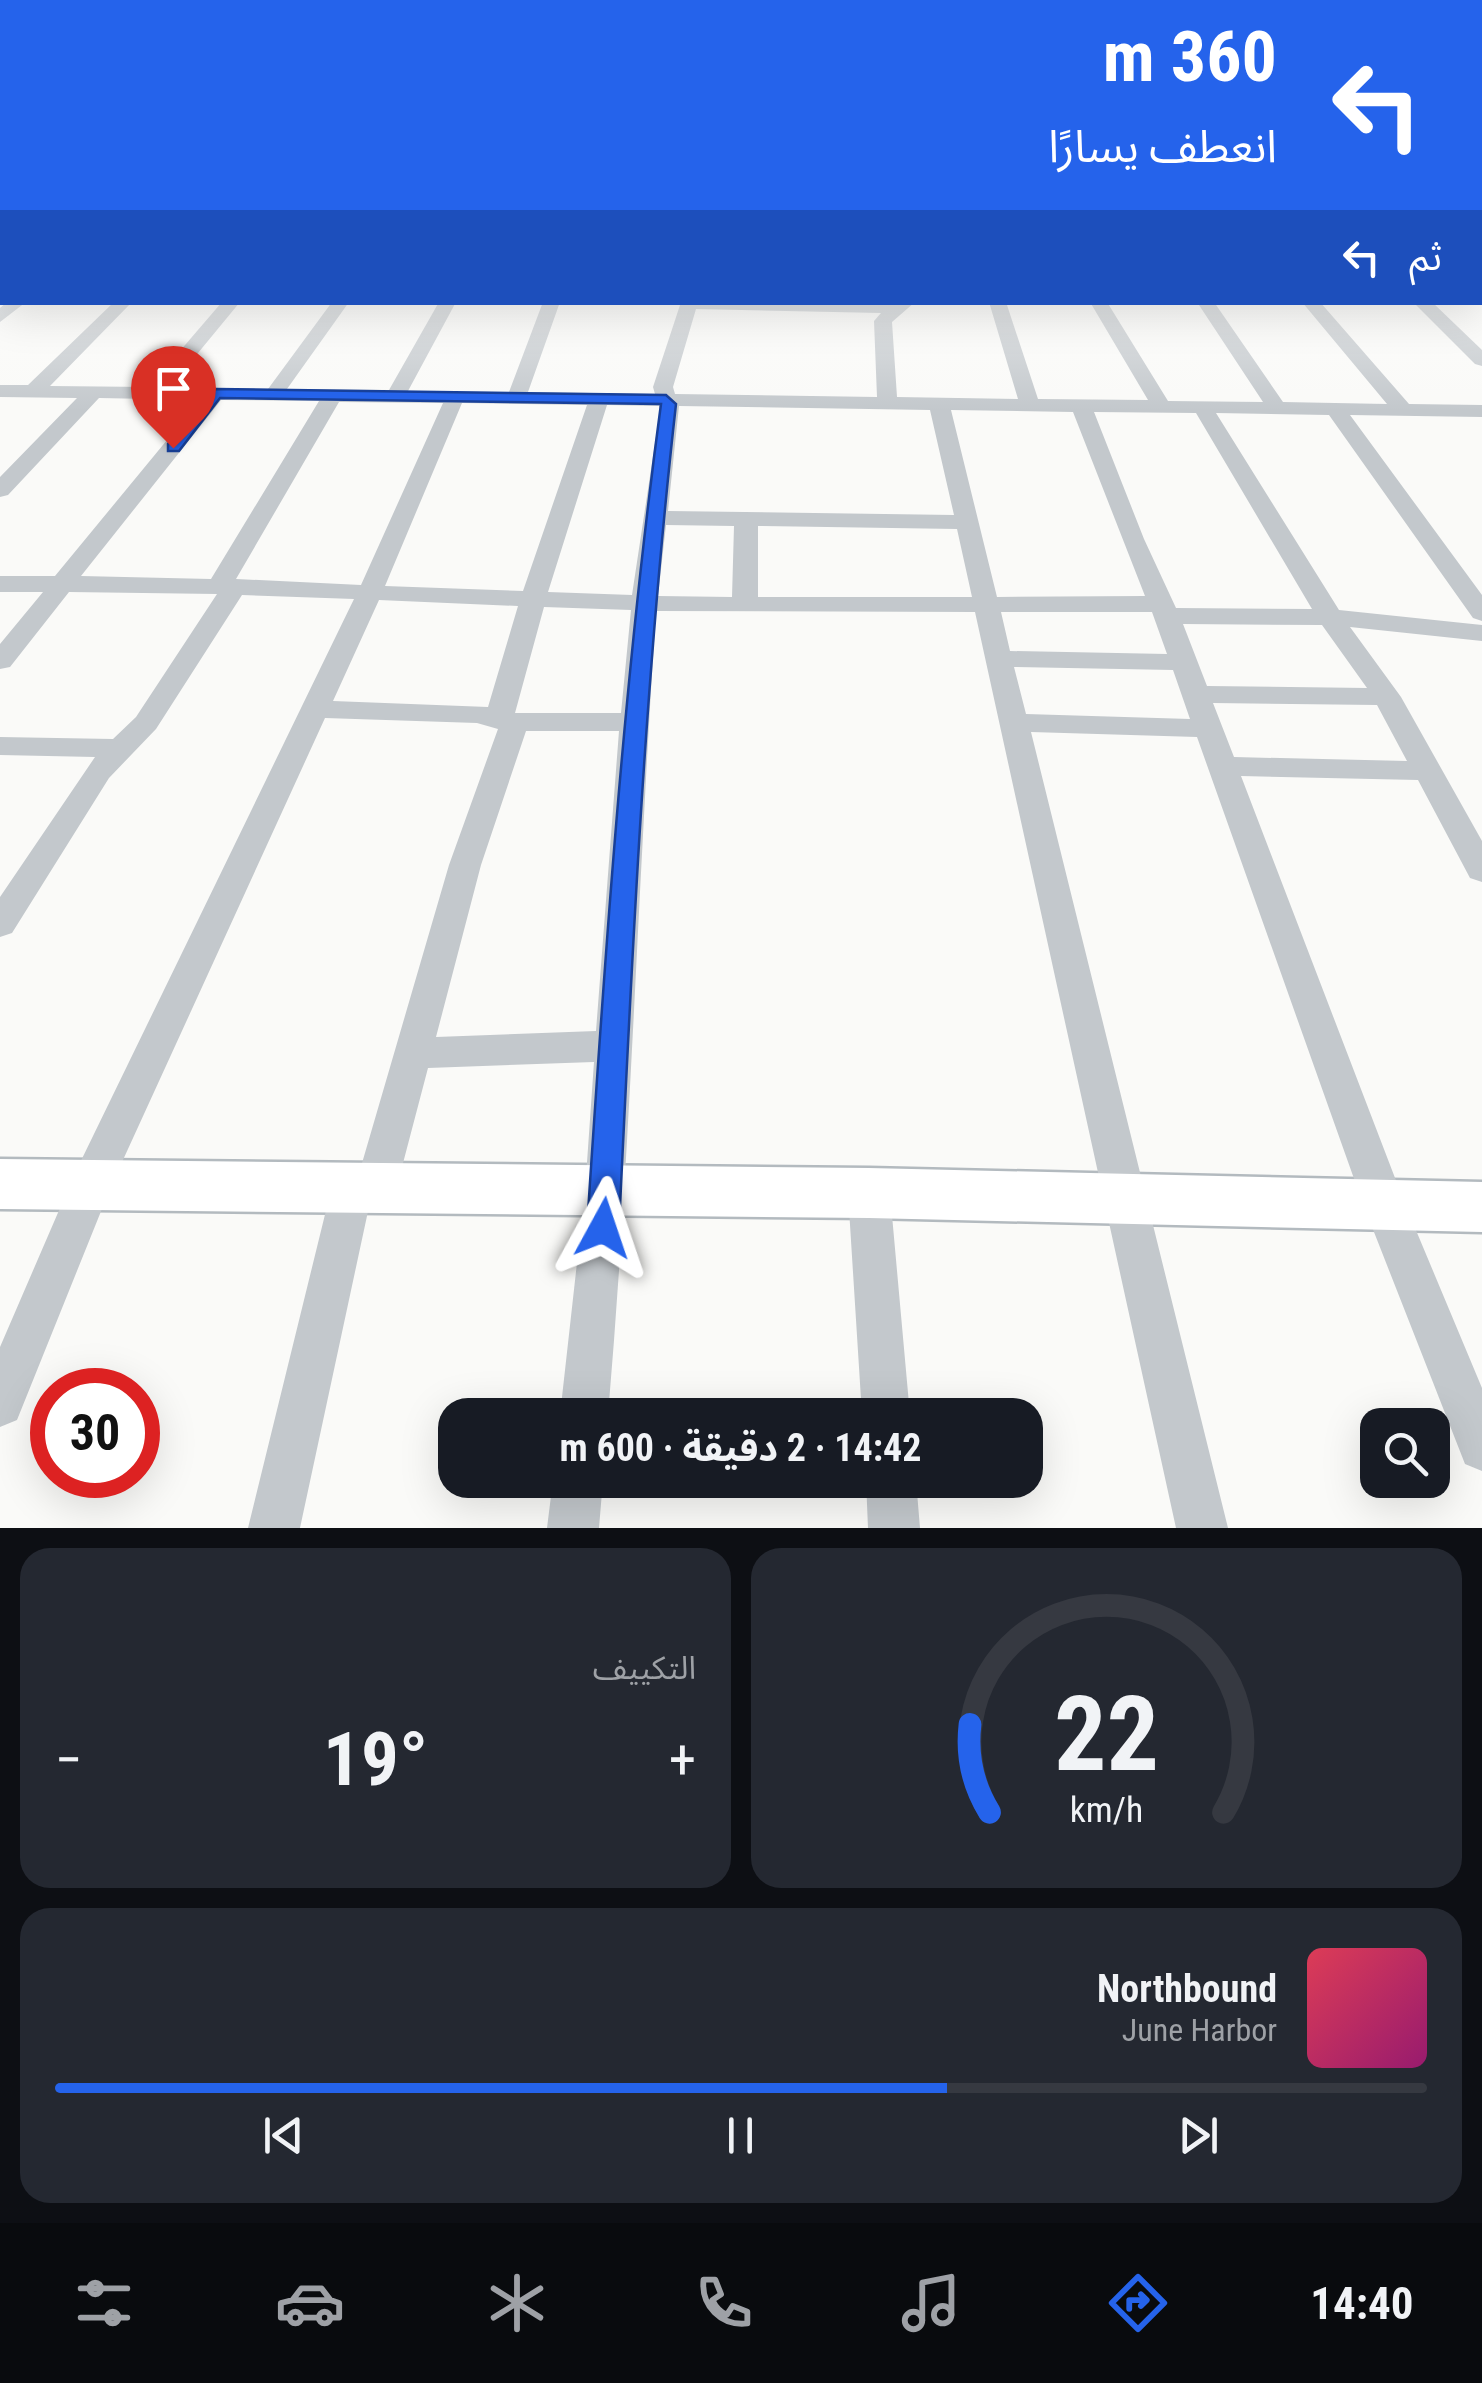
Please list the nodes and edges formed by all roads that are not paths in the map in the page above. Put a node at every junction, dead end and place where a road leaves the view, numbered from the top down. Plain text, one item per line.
1 (121, 305) edge
2 (229, 305) edge
3 (338, 305) edge
4 (446, 305) edge
5 (551, 305) edge
6 (689, 305) edge
7 (902, 305) edge
8 (999, 305) edge
9 (1100, 305) edge
10 (1207, 305) edge
11 (1313, 305) edge
12 (1424, 305) edge
13 (1482, 360) edge
14 (0, 391) edge
15 (34, 391) junction
16 (94, 392) junction
17 (155, 393) junction
18 (216, 394) junction
19 (272, 395) junction
20 (333, 395) junction
21 (396, 395) junction
22 (456, 395) junction
23 (516, 396) junction
24 (599, 399) junction
25 (666, 400) junction
26 (887, 402) junction
27 (939, 402) junction
28 (1029, 404) junction
29 (1081, 405) junction
30 (1160, 406) junction
31 (1202, 407) junction
32 (1278, 408) junction
33 (1335, 409) junction
34 (1403, 410) junction
35 (1472, 411) edge
36 (1482, 435) edge
37 (0, 490) edge
38 (655, 518) junction
39 (746, 519) junction
40 (967, 522) junction
41 (0, 584) edge
42 (66, 584) junction
43 (227, 586) junction
44 (369, 594) junction
45 (534, 599) junction
46 (644, 603) junction
47 (987, 603) junction
48 (745, 605) junction
49 (1162, 610) junction
50 (1482, 613) edge
51 (1330, 617) junction
52 (1482, 633) edge
53 (4, 650) edge
54 (999, 659) junction
55 (1182, 662) junction
56 (1195, 694) junction
57 (1387, 696) junction
58 (312, 709) junction
59 (507, 721) junction
60 (634, 722) junction
61 (1015, 723) junction
62 (1208, 728) junction
63 (0, 746) edge
64 (122, 748) junction
65 (1223, 766) junction
66 (1428, 771) junction
67 (1482, 870) edge
68 (0, 924) edge
69 (614, 1046) junction
70 (413, 1052) junction
71 (0, 1184) edge
72 (91, 1184) junction
73 (364, 1186) junction
74 (606, 1191) junction
75 (869, 1193) junction
76 (1125, 1200) junction
77 (1384, 1204) junction
78 (1482, 1207) edge
79 (586, 1398) edge
80 (885, 1398) edge
81 (0, 1403) edge
82 (1482, 1447) edge
83 (576, 1498) edge
84 (892, 1498) edge
85 (274, 1528) edge
86 (573, 1528) edge
87 (894, 1528) edge
88 (1202, 1528) edge

1 - 15 street
2 - 17 street
3 - 19 street
4 - 21 street
5 - 23 street
6 - 25 street
7 - 26 street
8 - 28 street
9 - 30 street
10 - 32 street
11 - 34 street
12 - 13 street
14 - 15 street
15 - 16 street
16 - 17 street
16 - 37 street
17 - 18 street
18 - 19 street
18 - 42 street
19 - 20 street
20 - 21 street
20 - 43 street
21 - 22 street
22 - 23 street
22 - 44 street
23 - 24 street
24 - 25 street
24 - 45 street
25 - 26 street
25 - 38 street
26 - 27 street
27 - 28 street
27 - 40 street
28 - 29 street
29 - 30 street
29 - 49 street
30 - 31 street
31 - 32 street
31 - 51 street
32 - 33 street
33 - 34 street
33 - 50 street
34 - 35 street
35 - 36 street
38 - 39 street
38 - 46 street
39 - 40 street
39 - 48 street
40 - 47 street
41 - 42 street
42 - 43 street
42 - 53 street
43 - 44 street
43 - 64 street
44 - 45 street
44 - 58 street
45 - 46 street
45 - 59 street
46 - 48 street
46 - 60 street
47 - 48 street
47 - 49 street
47 - 54 street
49 - 51 street
49 - 55 street
51 - 52 street
51 - 57 street
54 - 55 street
54 - 61 street
55 - 56 street
56 - 57 street
56 - 62 street
57 - 66 street
58 - 59 street
58 - 72 street
59 - 60 street
59 - 70 street
60 - 69 street
61 - 62 street
61 - 76 street
62 - 65 street
63 - 64 street
64 - 68 street
65 - 66 street
65 - 77 street
66 - 67 street
69 - 70 street
69 - 74 street
70 - 73 street
71 - 72 street
72 - 73 street
72 - 81 street
73 - 74 street
73 - 85 street
74 - 75 street
74 - 79 street
75 - 76 street
75 - 80 street
76 - 77 street
76 - 88 street
77 - 78 street
77 - 82 street
83 - 86 street
84 - 87 street

